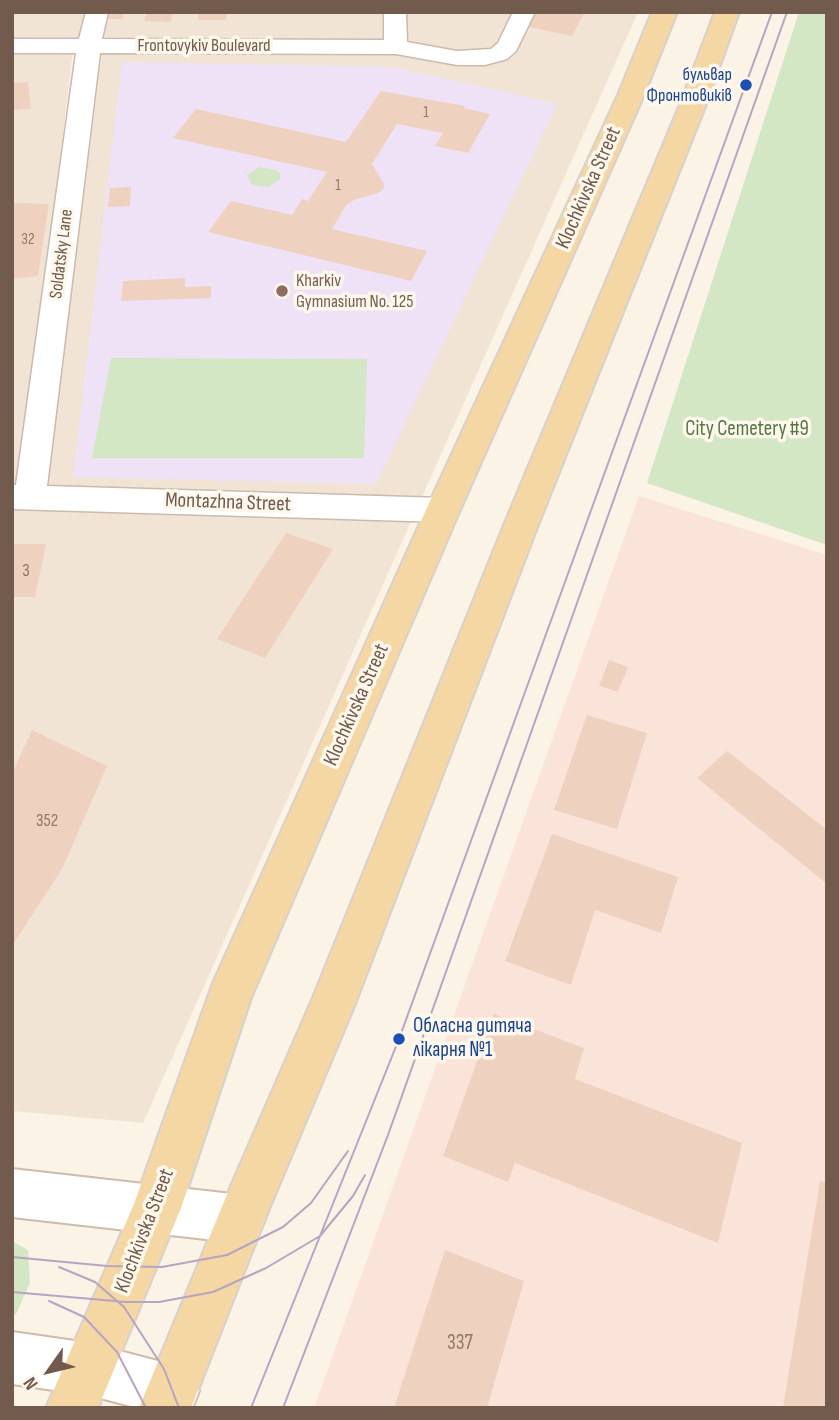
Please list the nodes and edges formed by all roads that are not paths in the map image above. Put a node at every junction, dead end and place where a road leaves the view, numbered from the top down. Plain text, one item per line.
1 (97, 12) edge
2 (395, 12) edge
3 (524, 12) edge
4 (665, 12) edge
5 (727, 12) edge
6 (89, 45) junction
7 (12, 46) edge
8 (396, 47) junction
9 (21, 497) edge
10 (443, 510) junction
11 (12, 1193) edge
12 (157, 1208) junction
13 (241, 1219) junction
14 (12, 1358) edge
15 (81, 1388) edge
16 (169, 1399) edge

1 - 6 street, Soldatsky Lane
2 - 8 street
3 - 8 street, Frontovykiv Boulevard
4 - 10 main road, Klochkivska Street
5 - 13 main road
6 - 7 street, Frontovykiv Boulevard
6 - 8 street, Frontovykiv Boulevard
6 - 9 street, Soldatsky Lane
9 - 10 street, Montazhna Street
10 - 12 main road, Klochkivska Street
11 - 12 main road
12 - 13 main road
12 - 15 main road, Klochkivska Street
13 - 16 main road
14 - 15 main road
15 - 16 main road

